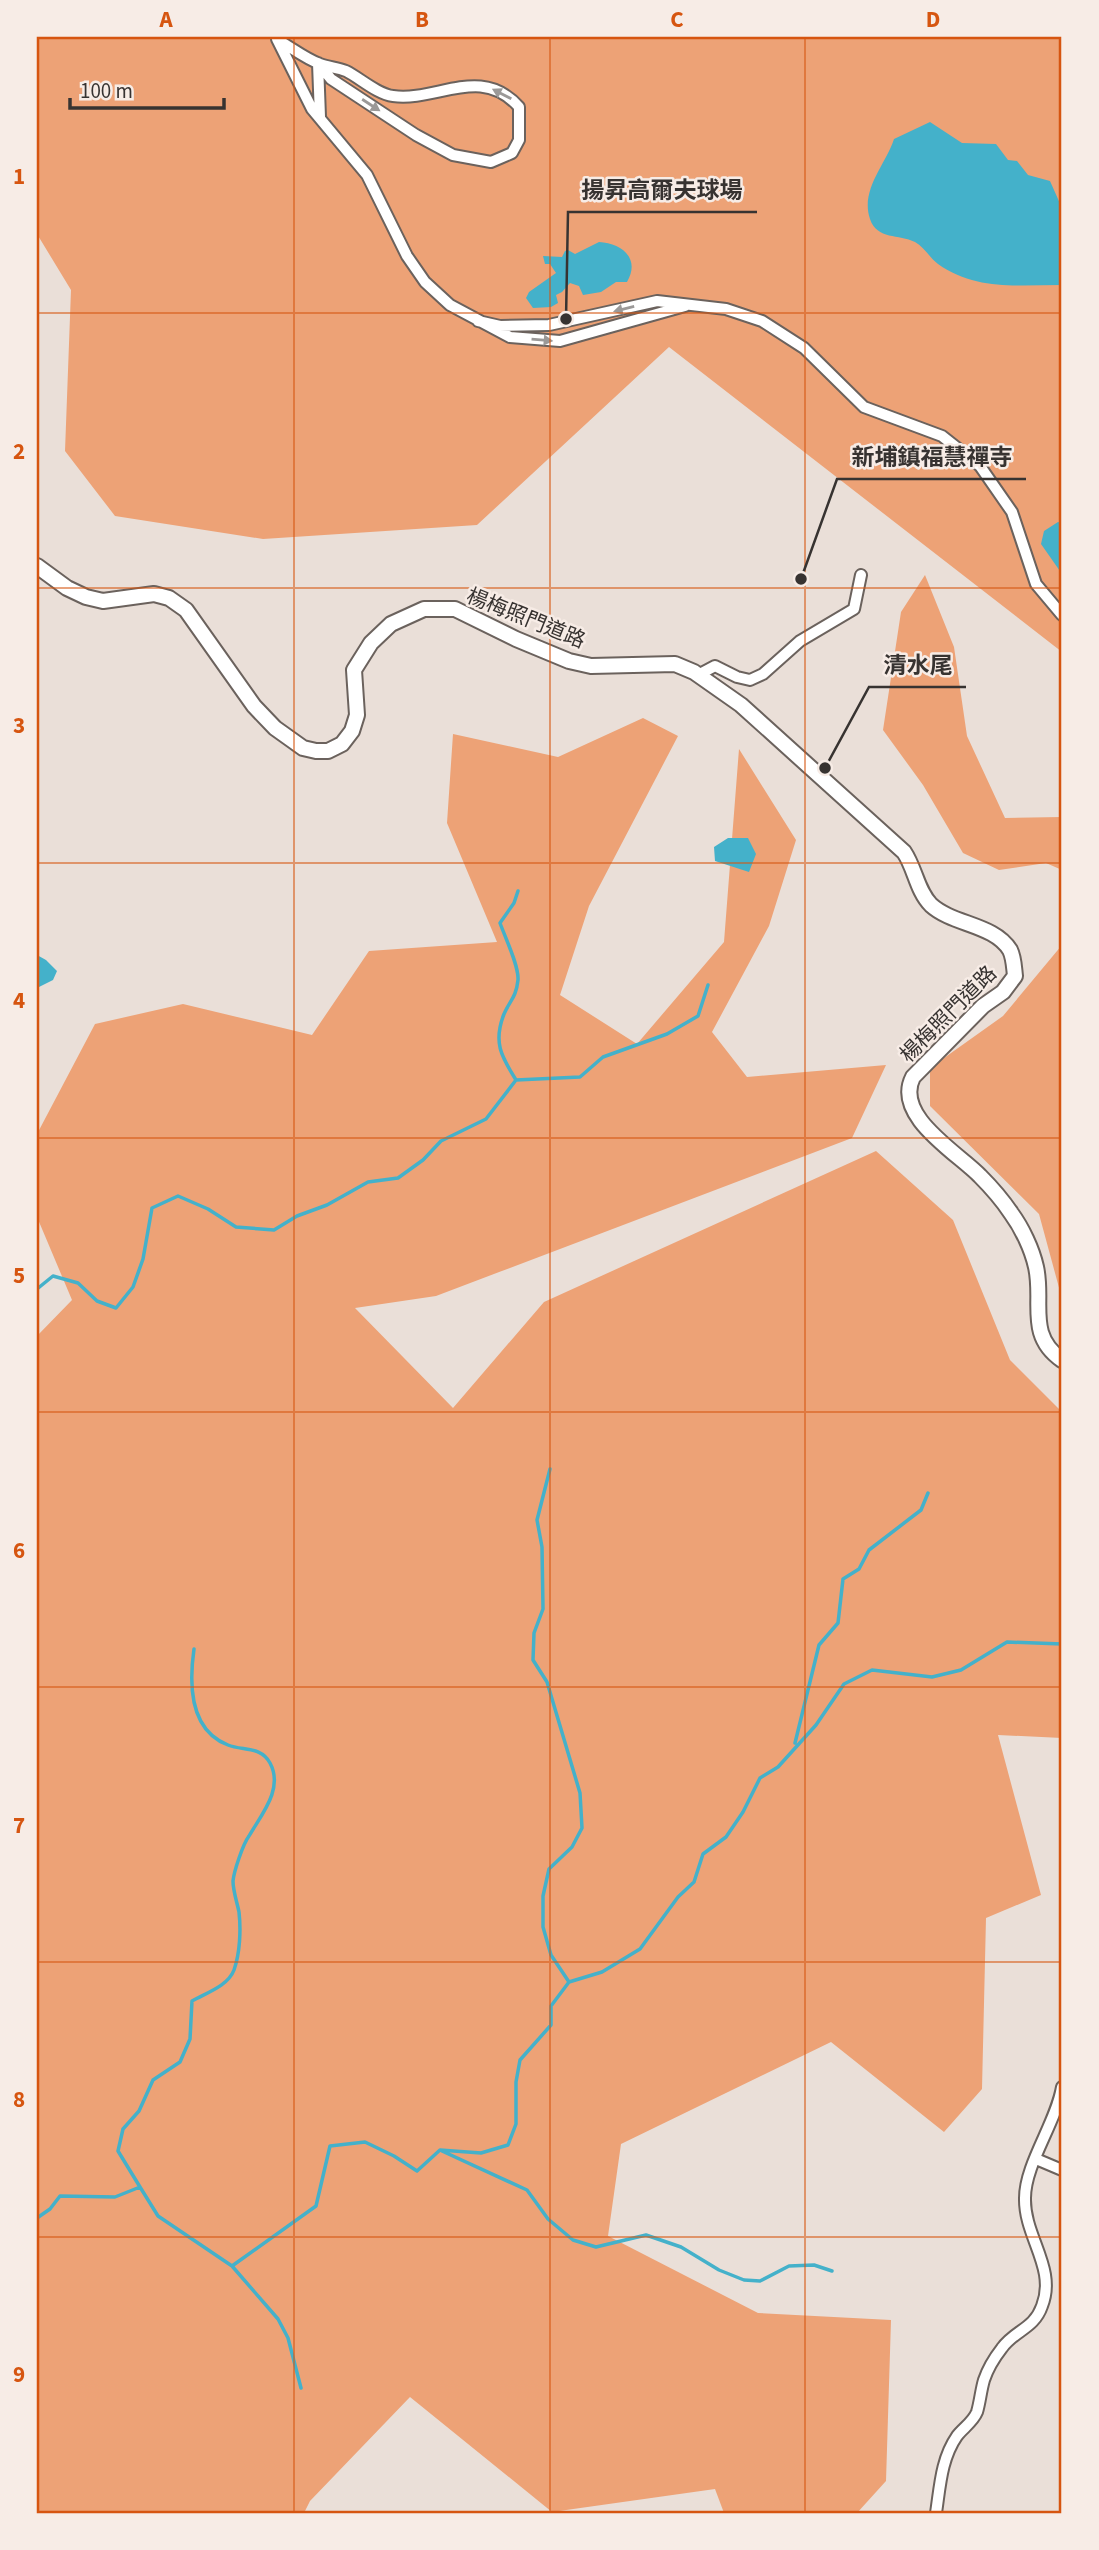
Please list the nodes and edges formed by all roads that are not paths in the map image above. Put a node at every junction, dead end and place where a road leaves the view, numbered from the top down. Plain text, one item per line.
1 (275, 38) edge
2 (318, 63) junction
3 (320, 117) junction
4 (691, 304) junction
5 (478, 321) junction
6 (37, 566) edge
7 (861, 575) dead end
8 (1062, 615) edge
9 (698, 675) junction
10 (1062, 1360) edge
11 (1062, 2087) edge
12 (1036, 2159) junction
13 (1062, 2170) edge
14 (936, 2513) edge

1 - 2 street
1 - 3 street
2 -> 2 street
2 - 3 street
3 - 5 street
4 -> 5 street
5 -> 4 street
4 - 8 street
6 - 9 street, 楊梅照門道路
7 - 9 street
9 - 10 street, 楊梅照門道路
11 - 12 street
12 - 13 street
12 - 14 street

